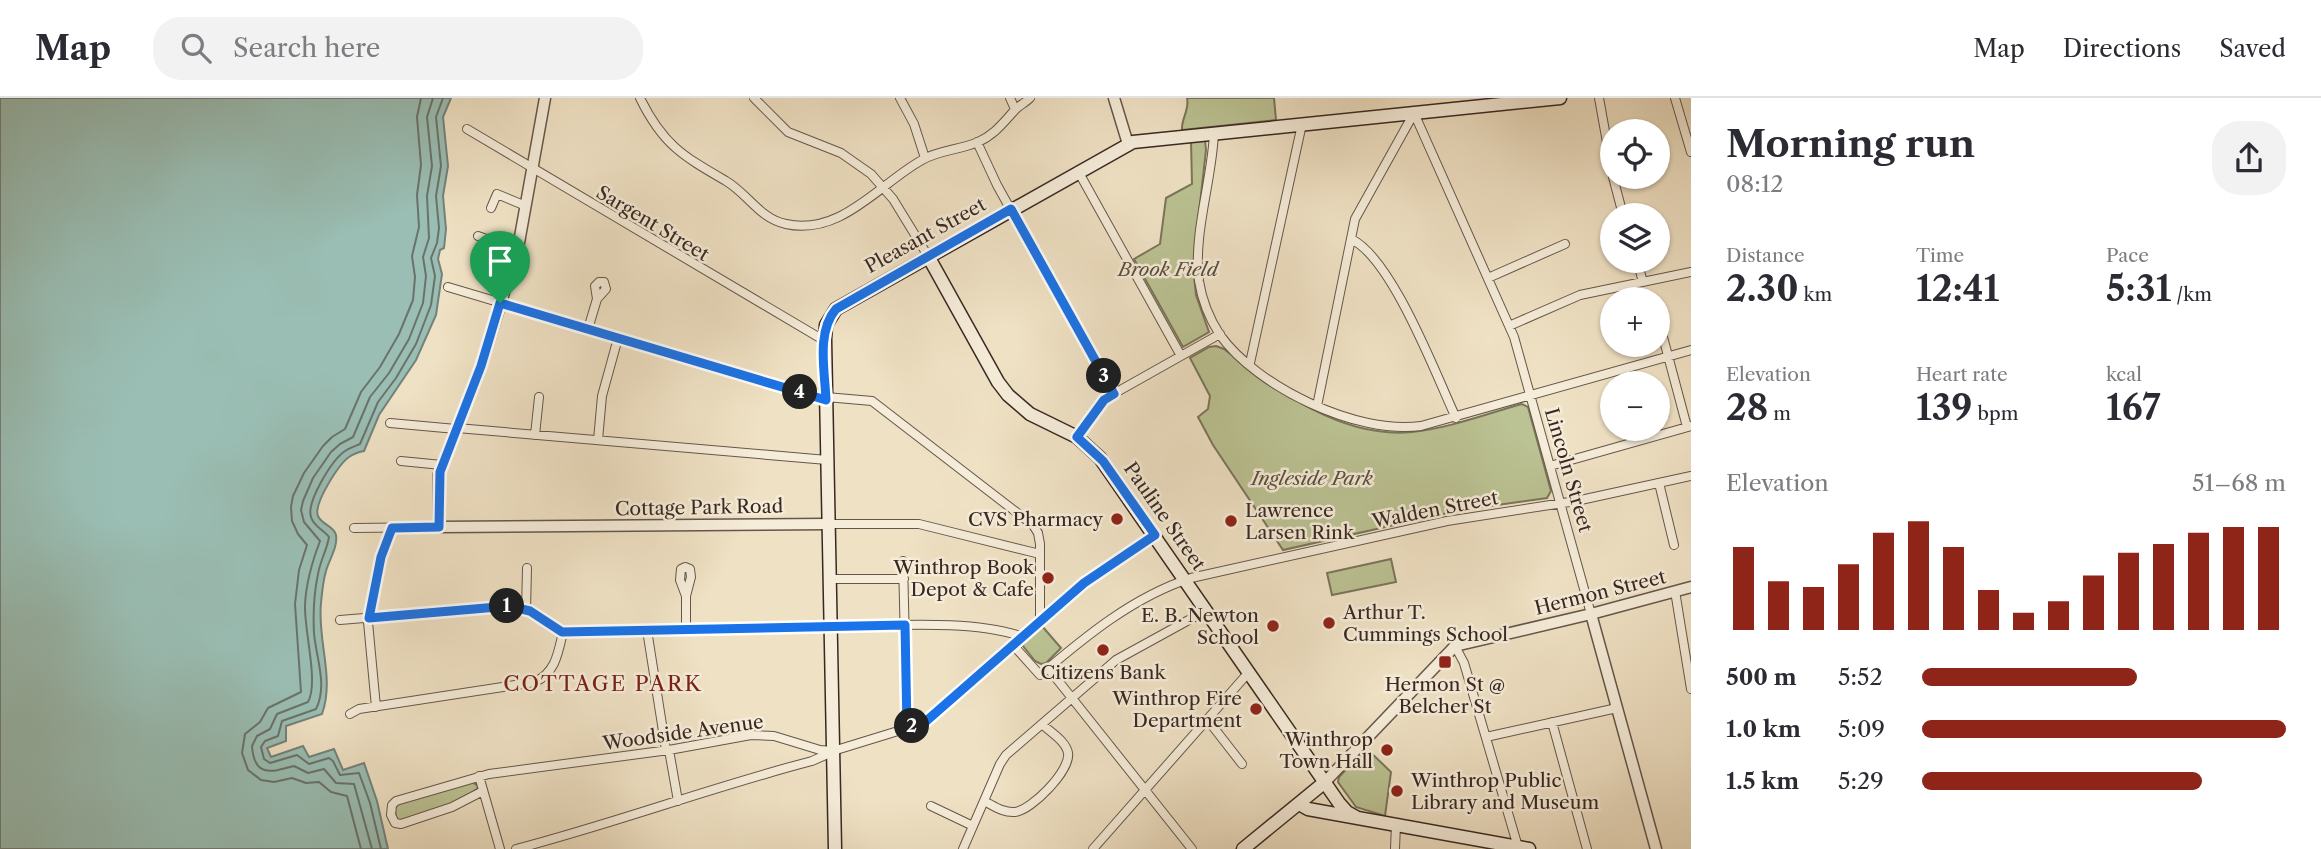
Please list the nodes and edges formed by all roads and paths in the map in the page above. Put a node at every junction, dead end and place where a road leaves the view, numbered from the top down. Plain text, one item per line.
1 (545, 98) edge
2 (640, 98) edge
3 (754, 98) edge
4 (900, 98) edge
5 (1010, 98) edge
6 (1030, 98) edge
7 (1114, 98) edge
8 (1560, 98) edge
9 (1599, 98) edge
10 (1675, 98) edge
11 (1015, 109) junction
12 (1413, 113) junction
13 (1603, 119) edge
14 (1302, 124) junction
15 (467, 129) dead end
16 (1214, 133) junction
17 (977, 142) junction
18 (1128, 144) junction
19 (1691, 152) edge
20 (925, 158) junction
21 (532, 169) junction
22 (1078, 171) junction
23 (884, 188) junction
24 (526, 206) junction
25 (491, 208) dead end
26 (1011, 209) junction
27 (478, 236) dead end
28 (1351, 239) junction
29 (1565, 244) dead end
30 (518, 250) junction
31 (928, 256) junction
32 (1691, 272) edge
33 (1640, 273) edge
34 (1488, 278) junction
35 (1643, 282) junction
36 (447, 287) dead end
37 (597, 299) dead end
38 (500, 303) junction
39 (1509, 326) junction
40 (587, 329) junction
41 (1220, 334) junction
42 (618, 338) junction
43 (825, 341) junction
44 (1691, 351) edge
45 (1181, 356) junction
46 (1669, 357) joint
47 (1670, 357) edge
48 (1250, 363) junction
49 (1114, 394) junction
50 (1530, 396) junction
51 (539, 397) dead end
52 (826, 399) junction
53 (1317, 406) junction
54 (1456, 418) junction
55 (390, 422) dead end
56 (1689, 427) edge
57 (456, 428) junction
58 (536, 435) junction
59 (1077, 437) junction
60 (598, 440) junction
61 (827, 460) junction
62 (401, 461) dead end
63 (442, 465) junction
64 (1550, 466) junction
65 (1691, 476) edge
66 (1659, 483) junction
67 (1560, 503) junction
68 (828, 524) junction
69 (439, 527) junction
70 (354, 528) dead end
71 (392, 528) junction
72 (1155, 535) junction
73 (1674, 545) dead end
74 (1040, 554) junction
75 (903, 561) dead end
76 (527, 568) dead end
77 (829, 579) junction
78 (904, 579) junction
79 (1186, 580) junction
80 (1691, 587) edge
81 (1675, 591) junction
82 (686, 596) dead end
83 (526, 610) junction
84 (1207, 610) junction
85 (1591, 614) junction
86 (369, 618) junction
87 (340, 620) dead end
88 (1040, 621) junction
89 (905, 625) junction
90 (830, 626) junction
91 (686, 629) junction
92 (647, 630) junction
93 (562, 632) junction
94 (1023, 637) junction
95 (1013, 645) junction
96 (1455, 646) junction
97 (1048, 668) junction
98 (1249, 672) junction
99 (1691, 689) edge
100 (1072, 698) junction
101 (376, 706) junction
102 (1617, 708) junction
103 (350, 714) dead end
104 (1207, 719) junction
105 (1552, 722) junction
106 (1042, 724) junction
107 (907, 728) junction
108 (1486, 737) junction
109 (667, 750) junction
110 (833, 751) junction
111 (1242, 764) dead end
112 (479, 776) junction
113 (1325, 782) junction
114 (483, 790) junction
115 (1145, 790) junction
116 (678, 801) junction
117 (984, 801) junction
118 (1299, 804) junction
119 (931, 806) dead end
120 (1356, 817) junction
121 (1396, 824) junction
122 (972, 826) junction
123 (1458, 842) edge
124 (1524, 848) edge
125 (500, 849) edge
126 (516, 849) edge
127 (835, 849) edge
128 (963, 849) edge
129 (1093, 849) edge
130 (1192, 849) edge
131 (1243, 849) edge
132 (1395, 849) edge
133 (1587, 849) edge
134 (1656, 849) edge

1 - 21 street
2 - 23 street
3 - 23 street
4 - 20 street
5 - 11 street
6 - 11 street
7 - 18 street
8 - 12 main road, Pleasant Street
9 - 13 street
10 - 19 street
11 - 17 street
12 - 14 main road, Pleasant Street
12 - 28 street
12 - 34 street, Lincoln Street
14 - 16 main road, Pleasant Street
14 - 48 street
15 - 21 street, Sargent Street
16 - 18 main road, Pleasant Street
16 - 41 street
17 - 20 street
17 - 26 street
18 - 22 main road, Pleasant Street
20 - 23 street
21 - 24 street
21 - 43 street, Sargent Street
22 - 26 main road, Pleasant Street
22 - 45 street
23 - 31 street
24 - 25 street
24 - 30 street
26 - 31 main road, Pleasant Street
26 - 49 street
27 - 30 street
28 - 53 street
28 - 54 street
29 - 34 street
30 - 38 street
31 - 43 main road, Pleasant Street
31 - 59 main road, Pauline Street
32 - 35 street
33 - 35 street
34 - 39 street, Lincoln Street
35 - 39 street
36 - 38 street
37 - 40 street
38 - 40 street
38 - 57 street
39 - 50 street, Lincoln Street
40 - 42 street
41 - 45 street
41 - 48 street
42 - 52 street
42 - 60 street
43 - 52 main road, Pleasant Street
44 - 47 street
45 - 49 street
46 - 50 street
46 - 56 street
48 - 53 street
49 - 59 street
50 - 54 street
50 - 64 street, Lincoln Street
51 - 58 street
52 - 61 main road, Pleasant Street
52 - 74 street
53 - 54 street
55 - 57 street
56 - 64 street
57 - 58 street
57 - 63 street
58 - 60 street
59 - 72 main road, Pauline Street
60 - 61 street
61 - 68 main road, Pleasant Street
62 - 63 street
63 - 69 street
64 - 67 street, Lincoln Street
65 - 66 street, Walden Street
66 - 67 street, Walden Street
66 - 73 street
67 - 79 street, Walden Street
67 - 85 street, Lincoln Street
68 - 69 street, Cottage Park Road
68 - 74 street, Cottage Park Road
68 - 77 main road, Pleasant Street
69 - 71 street, Cottage Park Road
70 - 71 street, Cottage Park Road
71 - 86 street
72 - 79 main road, Pauline Street
72 - 88 street, Woodside Avenue
74 - 88 street
75 - 78 street
76 - 83 street
77 - 78 street
77 - 90 main road, Pleasant Street
78 - 89 street
79 - 84 main road, Pauline Street
79 - 97 street, Walden Street
80 - 81 street, Hermon Street
81 - 85 street, Hermon Street
81 - 99 street
82 - 91 street
83 - 86 street
83 - 93 street
84 - 98 main road, Pauline Street
84 - 100 street
85 - 96 street, Hermon Street
85 - 102 street, Lincoln Street
86 - 87 street
86 - 101 street
88 - 94 street, Woodside Avenue
89 - 90 street
89 - 94 street
89 - 107 street
90 - 91 street
90 - 110 main road, Pleasant Street
91 - 92 street
92 - 93 street
92 - 109 street
93 - 101 street
94 - 95 street, Woodside Avenue
95 - 97 street, Walden Street
95 - 107 street, Woodside Avenue
96 - 108 street
96 - 113 street
97 - 100 street
98 - 104 street
98 - 113 main road, Pauline Street
100 - 106 street
100 - 115 street
101 - 103 street
102 - 105 street
102 - 134 street, Lincoln Street
104 - 111 street
104 - 115 street
105 - 108 street
105 - 133 street
106 - 117 street
106 - 117 street
107 - 110 street, Woodside Avenue
108 - 124 street
109 - 110 street, Woodside Avenue
109 - 112 street, Woodside Avenue
109 - 116 street
110 - 116 street
110 - 127 main road, Pleasant Street
112 - 114 street
112 - 114 street, Woodside Avenue
113 - 118 main road
113 - 120 main road, Pauline Street
114 - 125 street
115 - 129 street
115 - 130 street
116 - 126 street
117 - 122 street
118 - 120 main road
118 - 131 main road
119 - 122 street
120 - 121 main road
121 - 123 main road
121 - 132 street
122 - 128 street
123 - 124 main road

